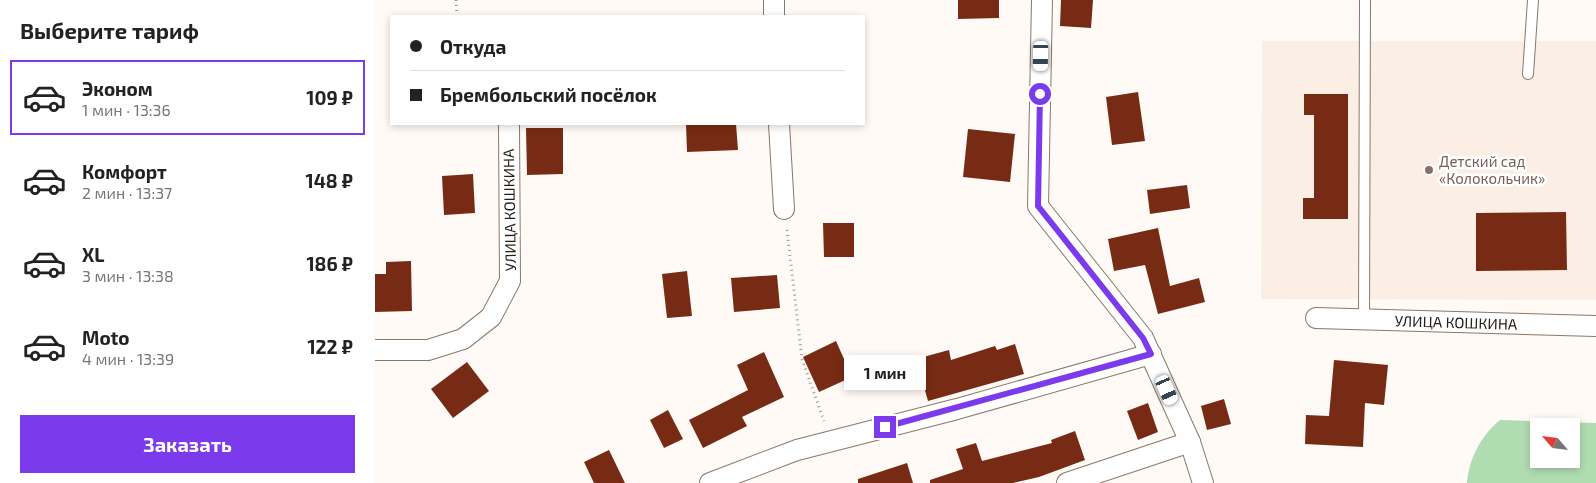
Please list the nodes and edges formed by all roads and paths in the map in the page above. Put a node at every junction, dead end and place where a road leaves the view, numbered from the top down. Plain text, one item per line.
1 (457, 0) edge
2 (773, 0) edge
3 (1042, 0) edge
4 (1365, 0) edge
5 (1533, 0) edge
6 (457, 15) edge
7 (774, 15) edge
8 (1528, 74) dead end
9 (509, 125) edge
10 (779, 125) edge
11 (784, 209) joint
12 (1316, 318) dead end
13 (1364, 320) junction
14 (1596, 326) edge
15 (375, 350) edge
16 (1151, 354) junction
17 (832, 441) junction
18 (1190, 442) junction
19 (710, 483) edge
20 (1067, 483) edge
21 (1203, 483) edge

1 - 6 path
2 - 7 street
3 - 16 street
4 - 13 lane
5 - 8 lane
9 - 15 street, УЛИЦА КОШКИНА
10 - 11 street
11 - 17 path
12 - 13 street, УЛИЦА КОШКИНА
13 - 14 street, УЛИЦА КОШКИНА
16 - 17 street
16 - 18 street
17 - 19 street
18 - 20 street
18 - 21 street

